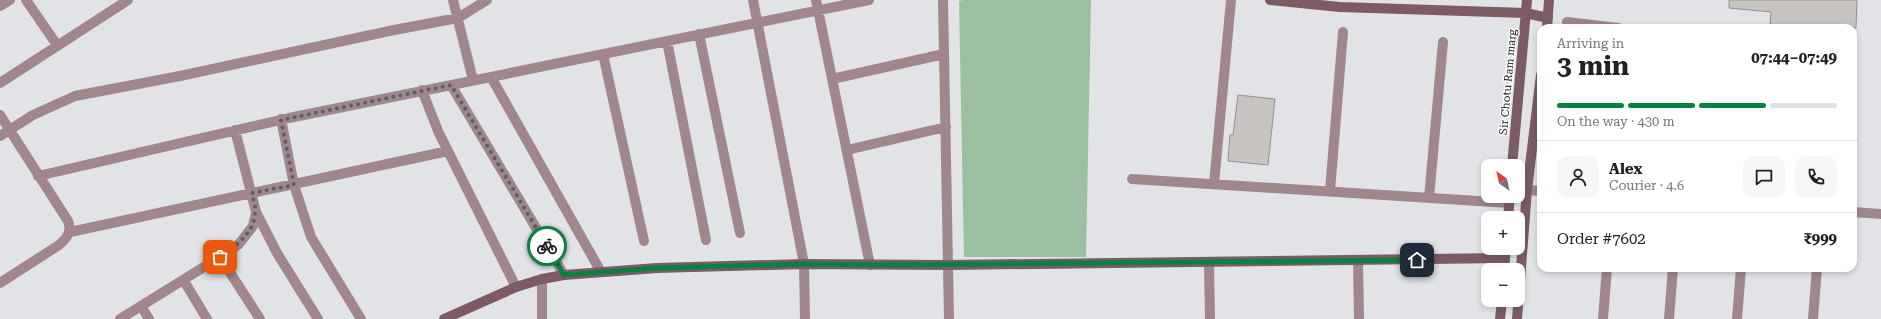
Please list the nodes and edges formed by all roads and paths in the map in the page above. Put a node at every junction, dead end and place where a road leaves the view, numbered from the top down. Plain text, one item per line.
1 (10, 0) edge
2 (26, 0) edge
3 (128, 0) edge
4 (453, 0) edge
5 (487, 0) edge
6 (753, 0) edge
7 (869, 0) edge
8 (943, 0) edge
9 (1231, 0) edge
10 (1270, 0) edge
11 (1527, 0) edge
12 (1549, 0) edge
13 (1283, 1) edge
14 (1340, 4) edge
15 (817, 5) edge
16 (0, 6) edge
17 (1526, 13) junction
18 (458, 18) junction
19 (757, 22) junction
20 (1567, 22) dead end
21 (1547, 23) edge
22 (1581, 24) edge
23 (1343, 32) dead end
24 (700, 34) junction
25 (667, 41) junction
26 (1443, 42) dead end
27 (57, 45) junction
28 (603, 54) junction
29 (944, 54) junction
30 (491, 76) junction
31 (832, 79) junction
32 (473, 80) junction
33 (0, 83) edge
34 (451, 85) junction
35 (422, 90) junction
36 (1537, 108) edge
37 (0, 115) edge
38 (281, 120) junction
39 (946, 127) junction
40 (10, 130) junction
41 (235, 130) junction
42 (0, 136) edge
43 (448, 150) junction
44 (847, 150) junction
45 (1513, 159) edge
46 (38, 176) junction
47 (1132, 179) dead end
48 (1214, 184) junction
49 (294, 185) junction
50 (1527, 190) junction
51 (1330, 191) junction
52 (1537, 191) edge
53 (252, 193) junction
54 (1429, 198) junction
55 (1481, 199) edge
56 (256, 212) junction
57 (1857, 212) edge
58 (1881, 214) edge
59 (70, 232) junction
60 (740, 232) dead end
61 (706, 240) dead end
62 (644, 242) dead end
63 (1505, 255) edge
64 (220, 257) junction
65 (1505, 258) junction
66 (1358, 260) junction
67 (1209, 262) junction
68 (1505, 263) edge
69 (804, 264) junction
70 (948, 264) junction
71 (870, 265) junction
72 (601, 272) junction
73 (1607, 272) edge
74 (1673, 272) edge
75 (1741, 272) edge
76 (1817, 272) edge
77 (564, 275) junction
78 (542, 279) junction
79 (184, 281) junction
80 (0, 283) edge
81 (516, 287) junction
82 (141, 306) junction
83 (1501, 307) edge
84 (120, 319) edge
85 (149, 319) edge
86 (207, 319) edge
87 (260, 319) edge
88 (318, 319) edge
89 (361, 319) edge
90 (444, 319) edge
91 (542, 319) edge
92 (805, 319) edge
93 (949, 319) edge
94 (1210, 319) edge
95 (1359, 319) edge
96 (1500, 319) edge
97 (1517, 319) edge
98 (1603, 319) edge
99 (1669, 319) edge
100 (1737, 319) edge
101 (1813, 319) edge

1 - 16 street
2 - 27 street
3 - 27 street
4 - 18 street
5 - 18 street
6 - 19 street
7 - 15 street
8 - 29 street
9 - 48 street
10 - 13 street
11 - 17 street, Sir Chotu Ram marg
12 - 21 street
13 - 14 street
14 - 17 street
15 - 19 street
15 - 31 street
17 - 21 street
17 - 45 street, Sir Chotu Ram marg
18 - 32 street
18 - 40 street
19 - 24 street
19 - 69 street
20 - 22 street
23 - 51 street
24 - 25 street
24 - 60 street
25 - 28 street
25 - 61 street
26 - 54 street
27 - 33 street
28 - 30 street
28 - 62 street
29 - 31 street
29 - 39 street
30 - 32 street
30 - 72 street
31 - 44 street
32 - 34 street
34 - 35 street
34 - 77 street
35 - 38 street
35 - 43 street
36 - 50 street
37 - 40 street
38 - 41 street
38 - 49 street
39 - 44 street
39 - 70 street
40 - 42 street
40 - 46 street
41 - 46 street
41 - 53 street
43 - 49 street
43 - 81 street
44 - 71 street
46 - 59 street
47 - 48 street
48 - 51 street
49 - 53 street
49 - 89 street
50 - 52 street
50 - 97 street
51 - 54 street
53 - 56 street
53 - 59 street
54 - 55 street
56 - 64 street
56 - 88 street
57 - 58 street
59 - 80 street
63 - 65 street
64 - 79 street
64 - 87 street
65 - 66 street
65 - 68 street
66 - 67 street
66 - 95 street
67 - 70 street
67 - 94 street
69 - 71 street
69 - 72 street
69 - 92 street
70 - 71 street
70 - 93 street
72 - 77 street
73 - 98 street
74 - 99 street
75 - 100 street
76 - 101 street
77 - 78 street
78 - 81 street
78 - 91 street
79 - 82 street
79 - 86 street
81 - 90 street
82 - 84 street
82 - 85 street
83 - 96 street

